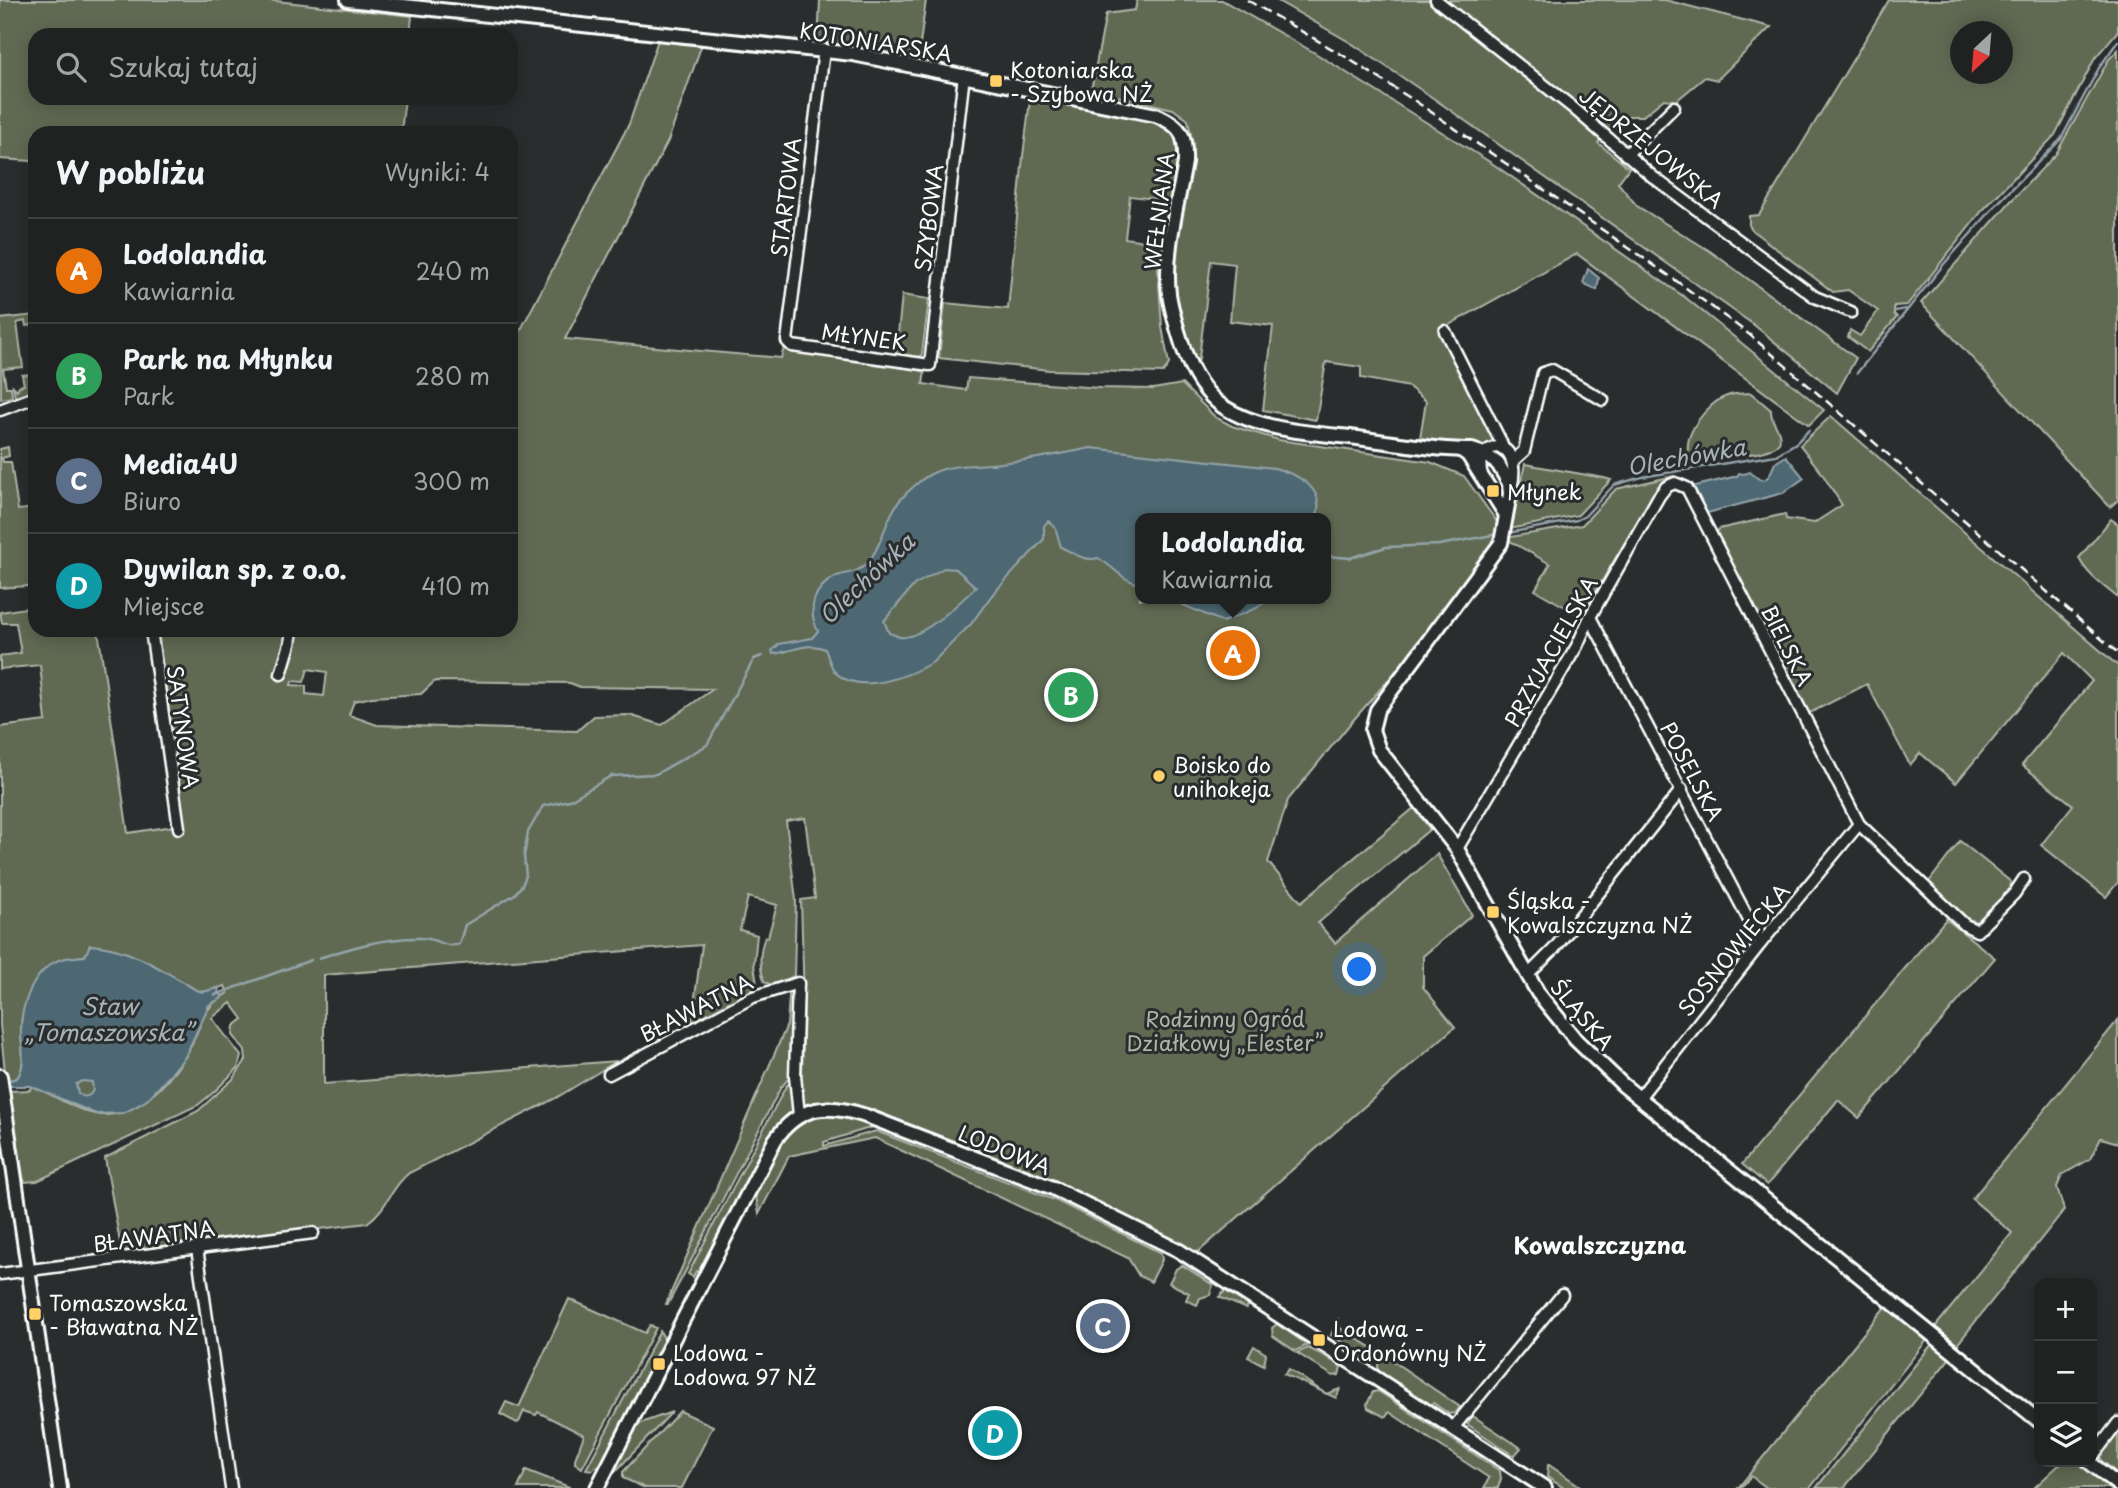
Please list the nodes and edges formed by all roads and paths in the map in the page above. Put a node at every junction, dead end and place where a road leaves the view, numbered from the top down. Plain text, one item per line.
1 (348, 0) edge
2 (1436, 0) edge
3 (824, 50) junction
4 (964, 75) junction
5 (1674, 107) dead end
6 (1181, 131) joint
7 (1626, 155) junction
8 (1851, 312) dead end
9 (1445, 331) dead end
10 (792, 346) joint
11 (930, 365) joint
12 (28, 400) edge
13 (1603, 400) dead end
14 (0, 410) edge
15 (1503, 449) junction
16 (1461, 450) junction
17 (1484, 454) junction
18 (1514, 460) junction
19 (1485, 480) junction
20 (1682, 485) joint
21 (1511, 487) junction
22 (1506, 515) junction
23 (1590, 617) junction
24 (152, 637) edge
25 (291, 637) edge
26 (281, 674) dead end
27 (1682, 789) junction
28 (1859, 824) junction
29 (179, 828) dead end
30 (1457, 849) junction
31 (2024, 879) dead end
32 (1761, 943) junction
33 (1527, 976) junction
34 (608, 1074) dead end
35 (0, 1076) edge
36 (2, 1090) edge
37 (1639, 1098) junction
38 (799, 1115) junction
39 (313, 1233) dead end
40 (197, 1248) junction
41 (28, 1270) junction
42 (0, 1274) edge
43 (1562, 1295) dead end
44 (2034, 1417) edge
45 (2118, 1423) edge
46 (1453, 1428) junction
47 (2097, 1452) edge
48 (2097, 1466) edge
49 (2118, 1485) edge
50 (60, 1488) edge
51 (230, 1488) edge
52 (597, 1488) edge
53 (1545, 1488) edge

1 - 3 street, KOTONIARSKA
2 - 7 street, JĘDRZEJOWSKA
3 - 4 street, KOTONIARSKA
3 - 10 street, STARTOWA
4 - 6 street, KOTONIARSKA
4 - 11 street, SZYBOWA
5 - 7 street
6 - 16 street, WEŁNIANA
7 - 8 street, JĘDRZEJOWSKA
9 - 15 street
10 - 11 street, MŁYNEK
12 - 14 street
13 - 18 street
15 - 17 street
15 - 18 street
16 - 17 street
16 - 19 street
17 - 19 street
17 - 21 street
18 - 21 street
19 - 21 street
19 - 22 street
20 - 23 street, PRZYJACIELSKA
20 - 28 street, BIELSKA
21 - 22 street, ŚLĄSKA
22 - 30 street, ŚLĄSKA
23 - 27 street, POSELSKA
23 - 30 street, PRZYJACIELSKA
24 - 29 street, SATYNOWA
25 - 26 street
27 - 32 street, POSELSKA
27 - 33 street
28 - 31 street, BIELSKA
28 - 32 street, SOSNOWIECKA
30 - 33 street, ŚLĄSKA
32 - 37 street, SOSNOWIECKA
33 - 37 street, ŚLĄSKA
34 - 38 street, BŁAWATNA
35 - 36 street
36 - 41 street
37 - 44 street, ŚLĄSKA
38 - 46 street, LODOWA
38 - 52 street
39 - 40 street, BŁAWATNA
40 - 41 street, BŁAWATNA
40 - 51 street
41 - 42 street, BŁAWATNA
41 - 50 street
43 - 46 street
45 - 47 street
46 - 53 street, LODOWA
48 - 49 street

